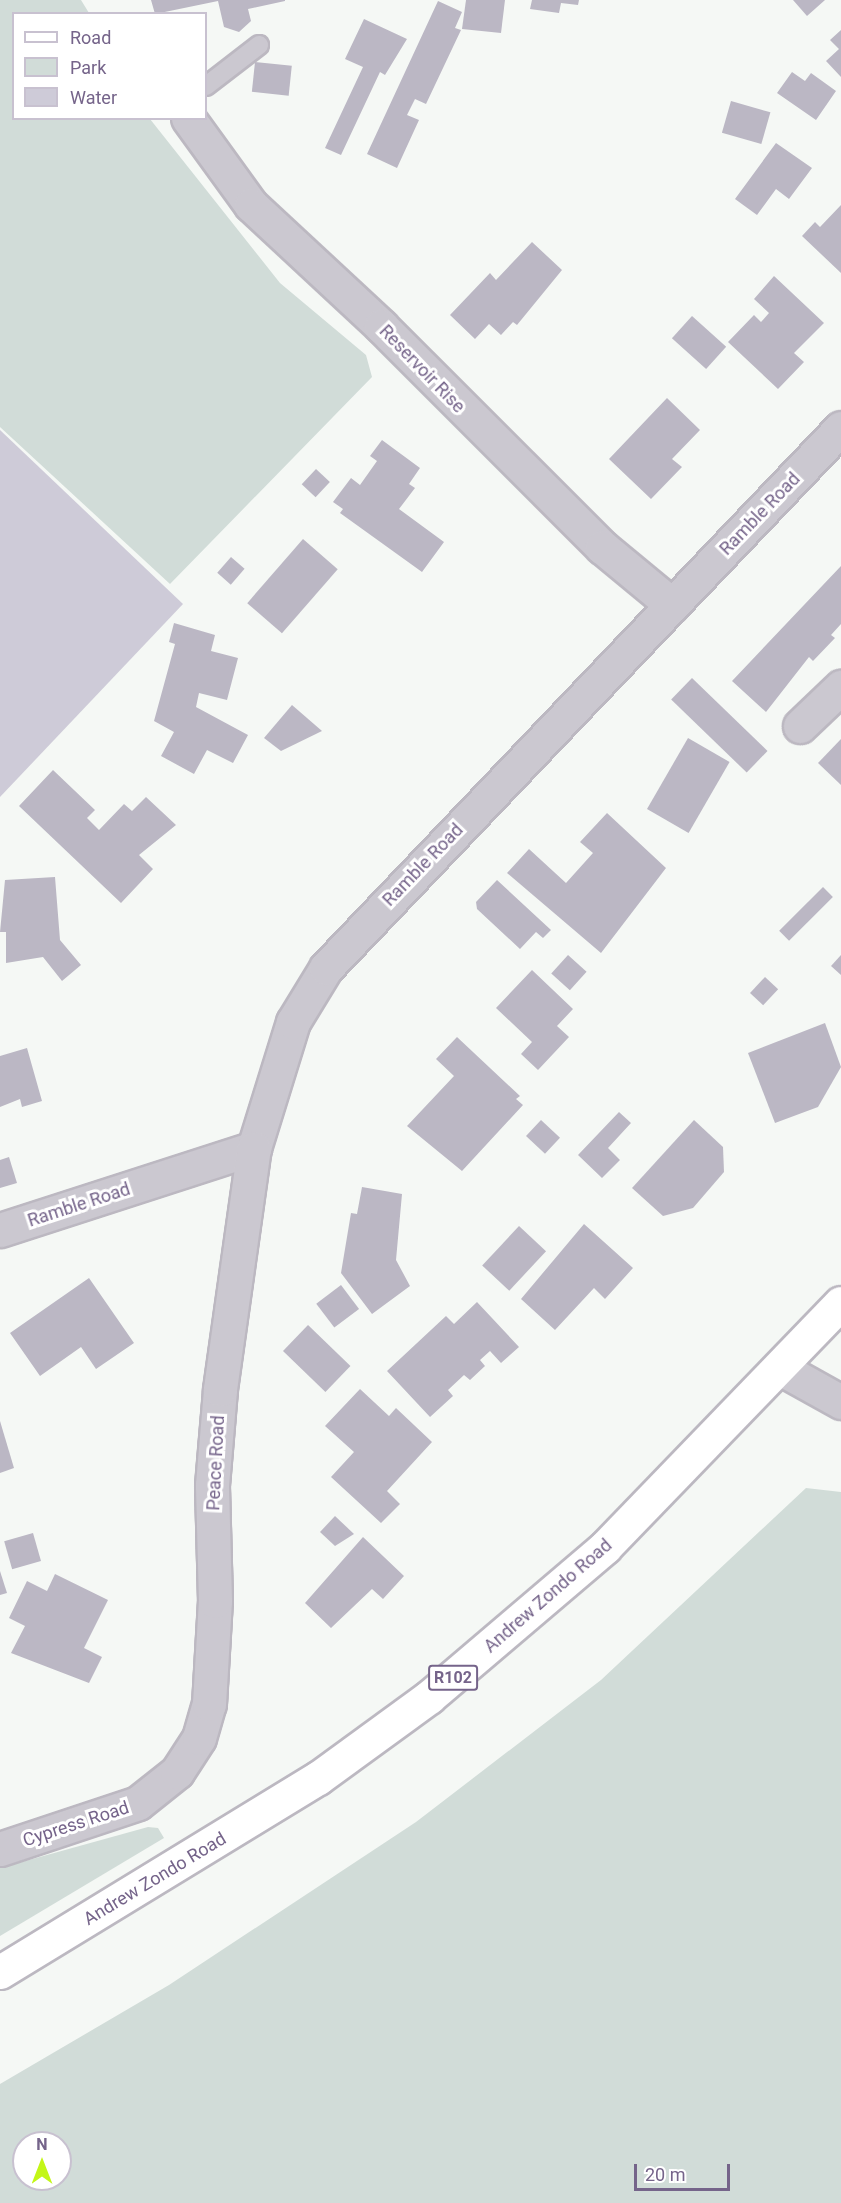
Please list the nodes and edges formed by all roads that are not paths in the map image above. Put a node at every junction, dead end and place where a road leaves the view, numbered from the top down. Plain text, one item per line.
1 (259, 45) dead end
2 (207, 85) edge
3 (189, 120) edge
4 (841, 428) edge
5 (672, 605) junction
6 (841, 687) edge
7 (800, 726) dead end
8 (254, 1148) junction
9 (0, 1230) edge
10 (841, 1303) edge
11 (780, 1368) junction
12 (841, 1402) edge
13 (177, 1772) joint
14 (0, 1849) edge
15 (0, 1972) edge

1 - 2 lane
3 - 5 street, Reservoir Rise
4 - 5 street, Ramble Road
5 - 8 street, Ramble Road
6 - 7 street
8 - 9 street, Ramble Road
8 - 13 street, Peace Road
10 - 11 main road, Andrew Zondo Road / R102
11 - 12 street
11 - 15 main road, Andrew Zondo Road / R102
13 - 14 street, Cypress Road

